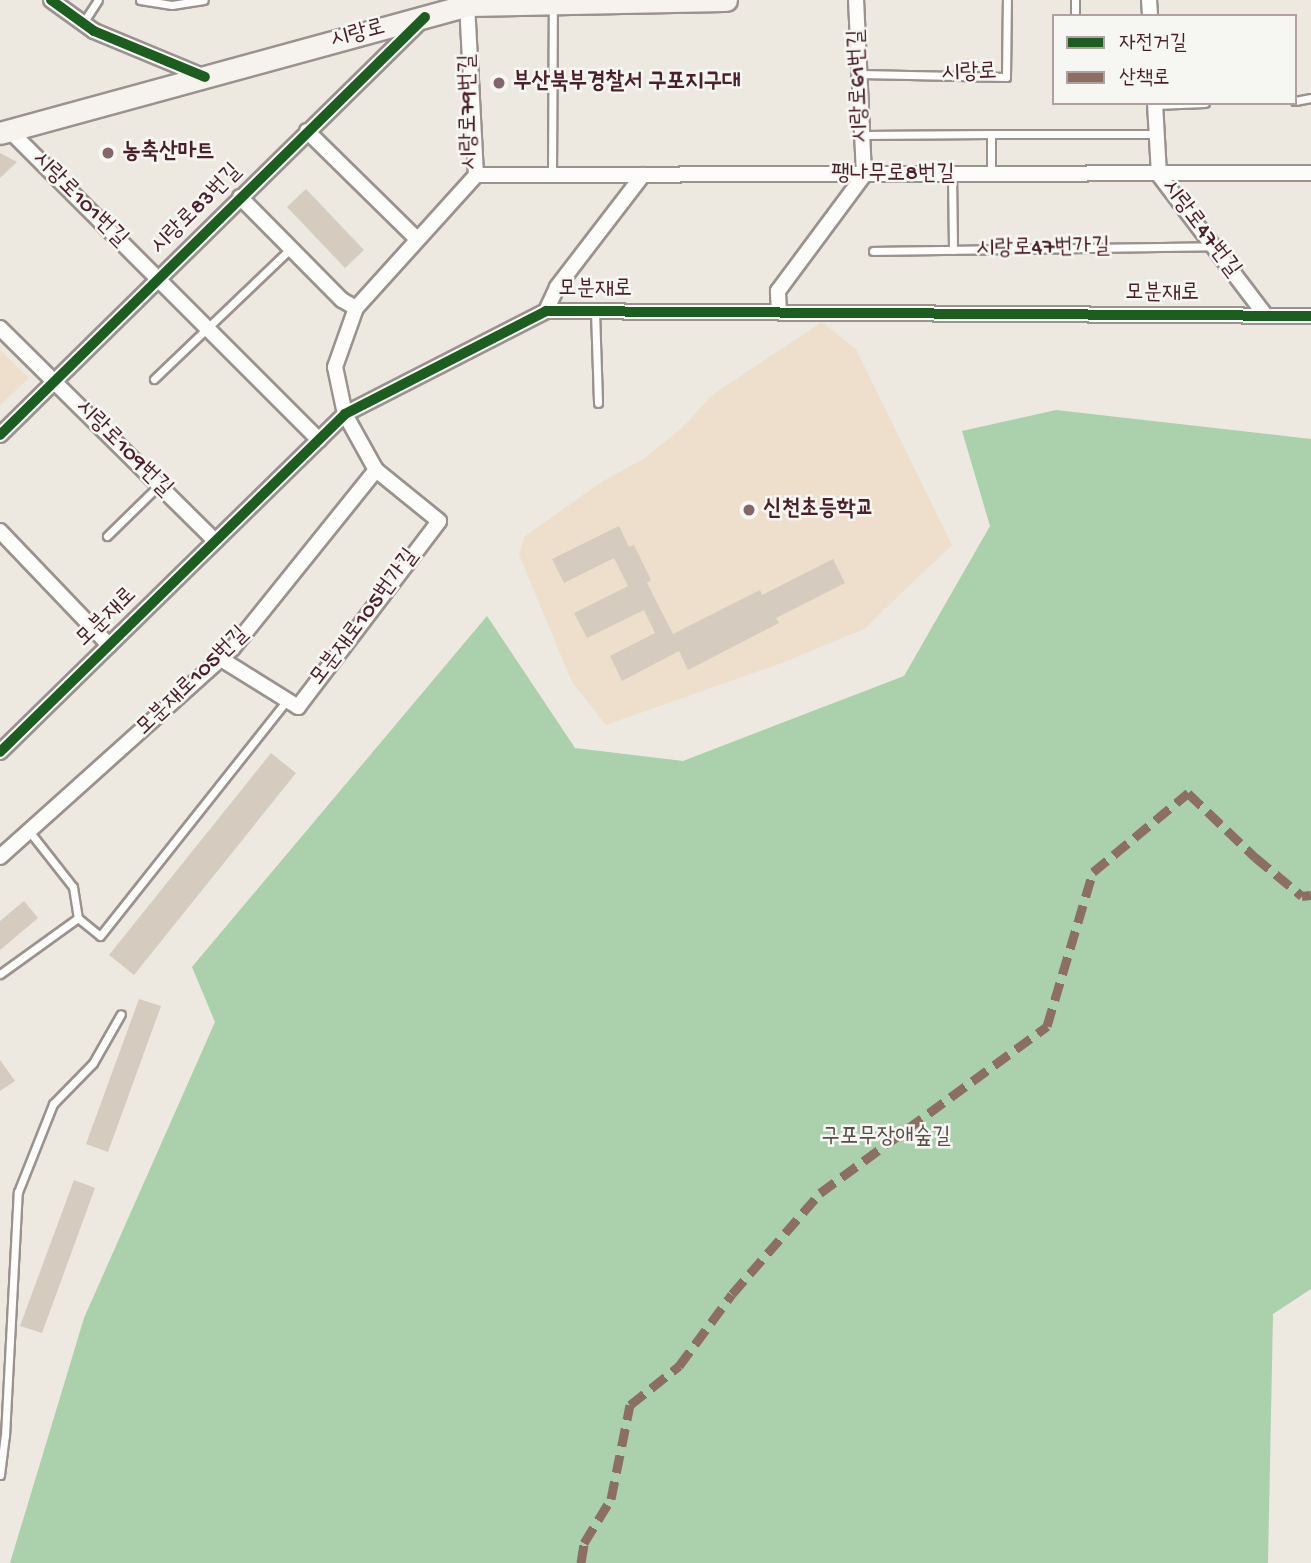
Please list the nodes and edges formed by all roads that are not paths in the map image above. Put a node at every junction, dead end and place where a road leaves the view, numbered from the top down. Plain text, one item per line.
1 (51, 0) edge
2 (98, 0) edge
3 (140, 0) edge
4 (204, 0) edge
5 (686, 0) edge
6 (726, 0) edge
7 (856, 0) edge
8 (1007, 0) edge
9 (597, 1) edge
10 (513, 2) edge
11 (553, 3) junction
12 (467, 5) junction
13 (425, 17) junction
14 (83, 23) junction
15 (860, 74) junction
16 (205, 77) junction
17 (1155, 105) edge
18 (307, 131) junction
19 (5, 132) edge
20 (991, 134) junction
21 (1156, 134) junction
22 (862, 135) junction
23 (1311, 173) edge
24 (476, 175) junction
25 (552, 175) junction
26 (643, 175) junction
27 (864, 175) junction
28 (952, 175) junction
29 (991, 175) junction
30 (1158, 175) junction
31 (240, 197) junction
32 (416, 238) junction
33 (1213, 246) junction
34 (291, 248) junction
35 (954, 250) junction
36 (873, 251) dead end
37 (158, 279) junction
38 (356, 308) junction
39 (546, 311) junction
40 (595, 311) junction
41 (779, 312) junction
42 (1266, 316) junction
43 (1311, 316) edge
44 (0, 328) edge
45 (207, 328) junction
46 (154, 379) dead end
47 (54, 381) junction
48 (598, 403) dead end
49 (345, 414) junction
50 (0, 435) edge
51 (319, 440) junction
52 (376, 470) junction
53 (159, 485) junction
54 (0, 531) edge
55 (107, 536) dead end
56 (215, 541) junction
57 (109, 645) junction
58 (221, 659) junction
59 (287, 700) junction
60 (0, 752) edge
61 (29, 831) junction
62 (0, 858) edge
63 (78, 918) junction
64 (0, 974) edge
65 (121, 1014) dead end
66 (0, 1475) edge

1 - 14 street
2 - 14 lane
3 - 4 lane
5 - 6 main road, 시랑로
5 - 9 main road, 시랑로
7 - 15 street, 시랑로61번길
8 - 15 lane, 시랑로
9 - 11 main road, 시랑로
10 - 11 main road, 시랑로
10 - 12 main road, 시랑로
11 - 25 lane
12 - 13 main road, 시랑로
12 - 24 street, 시랑로79번길
13 - 16 main road, 시랑로
13 - 18 street, 시랑로83번길
14 - 16 street
15 - 22 street, 시랑로61번길
16 - 19 main road, 시랑로
17 - 21 street, 시랑로47번길
18 - 31 street, 시랑로83번길
18 - 32 street
19 - 37 street, 시랑로101번길
20 - 21 lane
20 - 22 lane
20 - 29 lane
21 - 30 street, 시랑로47번길
22 - 27 street, 시랑로61번길
23 - 30 street, 팽나무로8번길
24 - 25 street, 팽나무로8번길
24 - 32 street, 시랑로79번길
25 - 26 street, 팽나무로8번길
26 - 27 street, 팽나무로8번길
26 - 39 street
27 - 28 street, 팽나무로8번길
27 - 41 street, 시랑로61번길
28 - 29 street, 팽나무로8번길
28 - 35 lane
29 - 30 street, 팽나무로8번길
30 - 33 street, 시랑로47번길
31 - 34 street
31 - 37 street, 시랑로83번길
32 - 38 street, 시랑로79번길
33 - 35 lane, 시랑로47번가길
33 - 42 street, 시랑로47번길
34 - 38 street
34 - 45 lane
35 - 36 lane, 시랑로47번가길
37 - 45 street, 시랑로101번길
37 - 47 street, 시랑로83번길
38 - 49 street, 시랑로79번길
39 - 40 street, 모분재로
39 - 49 street, 모분재로
40 - 41 street, 모분재로
40 - 48 lane
41 - 42 street, 모분재로
42 - 43 street, 모분재로
44 - 47 street, 시랑로109번길
45 - 46 lane
45 - 51 street, 시랑로101번길
47 - 50 street, 시랑로83번길
47 - 53 street, 시랑로109번길
49 - 51 street, 모분재로
49 - 52 street
51 - 56 street, 모분재로
52 - 58 street, 모분재로105번길
52 - 59 street, 모분재로105번가길
53 - 55 lane
53 - 56 street, 시랑로109번길
54 - 57 street
56 - 57 street, 모분재로
57 - 60 street, 모분재로
58 - 59 street, 모분재로105번가길
58 - 61 street, 모분재로105번길
59 - 63 lane
61 - 62 street, 모분재로105번길
61 - 63 lane
63 - 64 lane
65 - 66 lane

